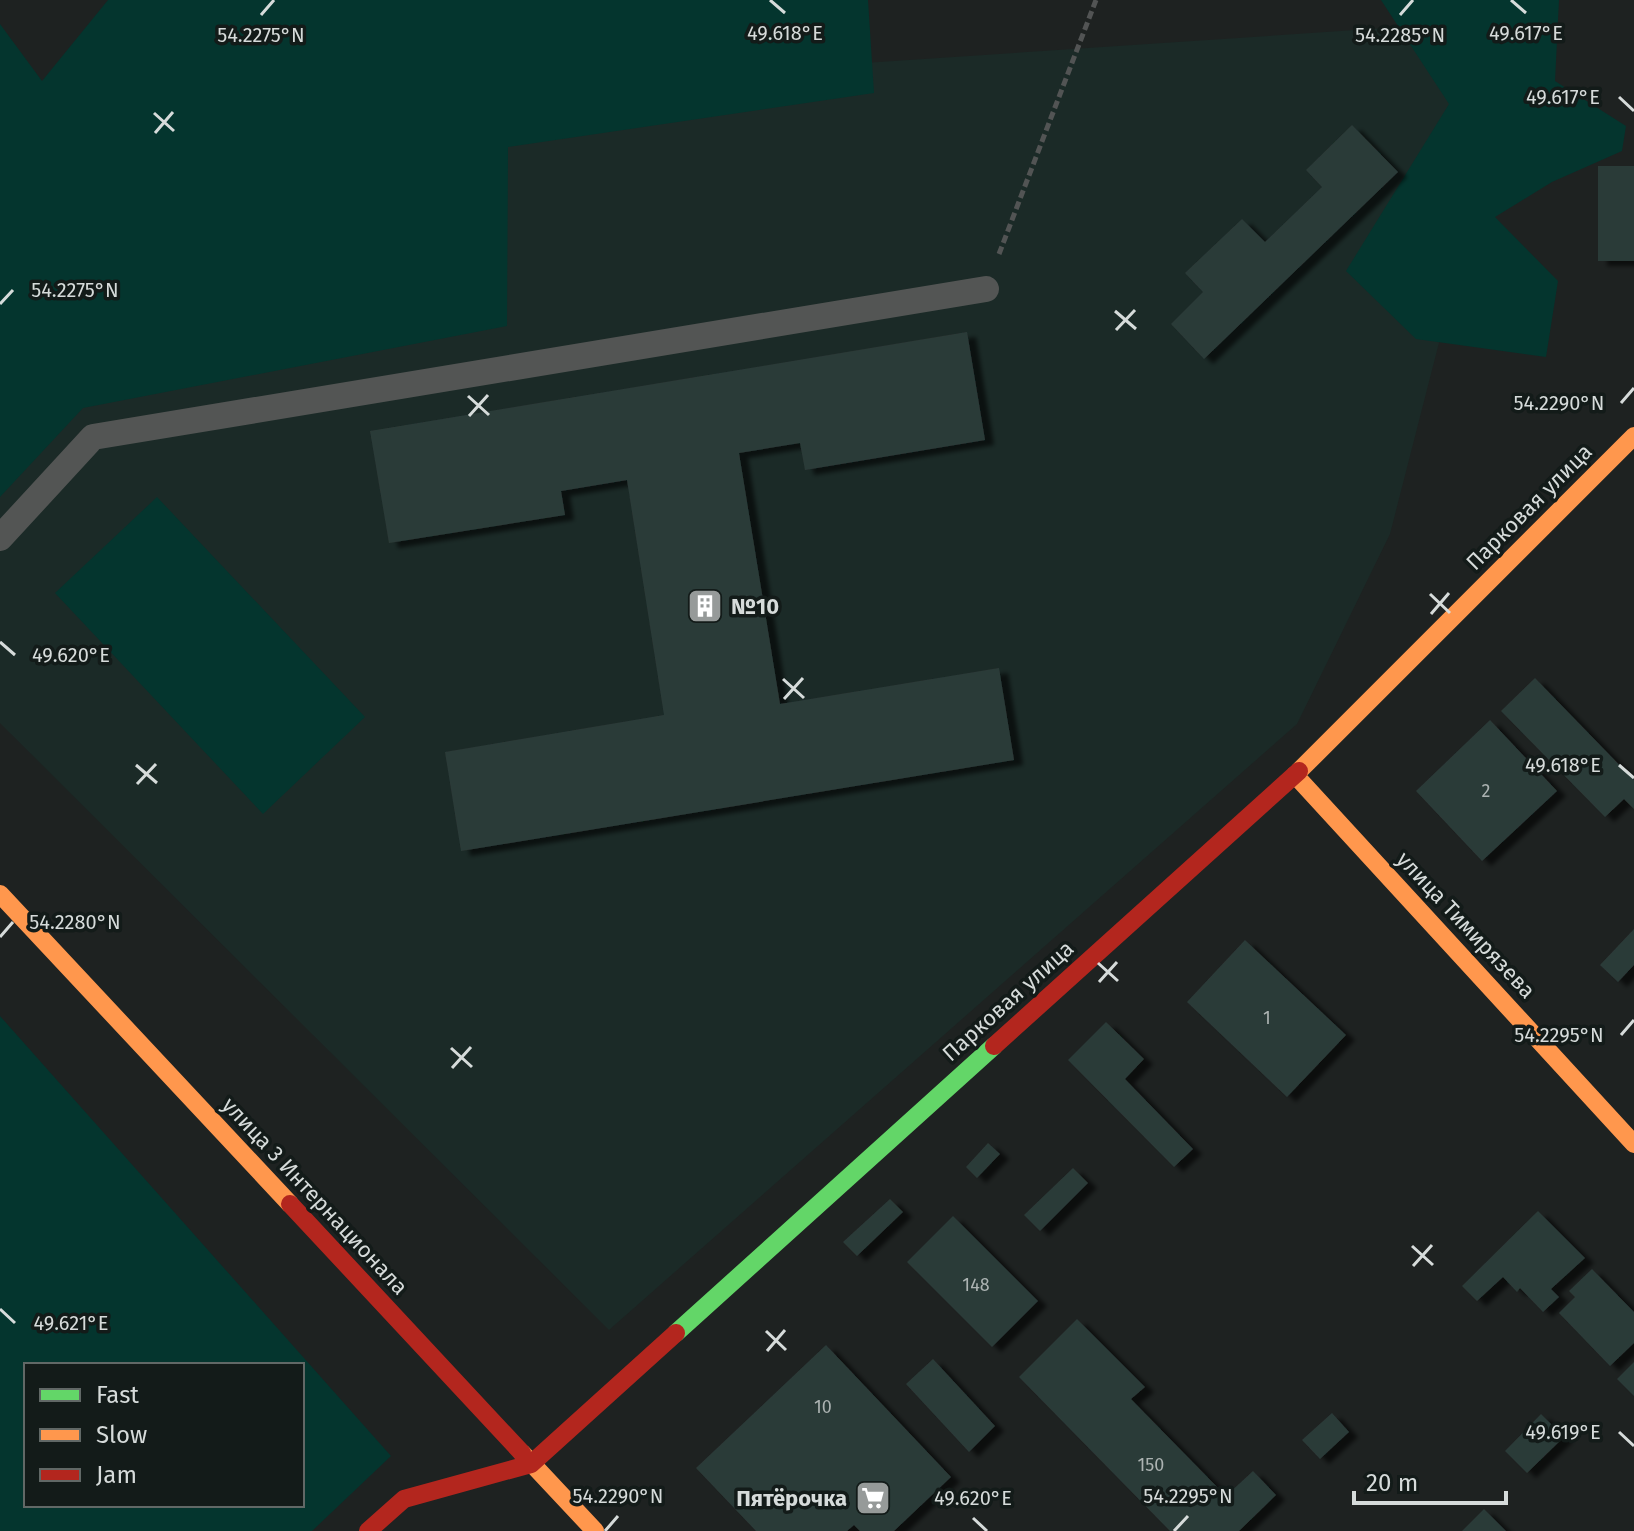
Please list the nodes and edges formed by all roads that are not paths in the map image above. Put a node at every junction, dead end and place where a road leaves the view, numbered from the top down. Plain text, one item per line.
1 (986, 289) road end
2 (1634, 436) edge
3 (0, 538) edge
4 (1295, 775) junction
5 (0, 894) edge
6 (1634, 1144) edge
7 (531, 1464) junction
8 (368, 1531) edge
9 (595, 1531) edge

1 - 3 lane
2 - 4 street, Парковая улица
4 - 6 street, улица Тимирязева
4 - 7 street, Парковая улица
5 - 7 street, улица 3 Интернационала
7 - 8 street, Парковая улица
7 - 9 street, улица 3 Интернационала

